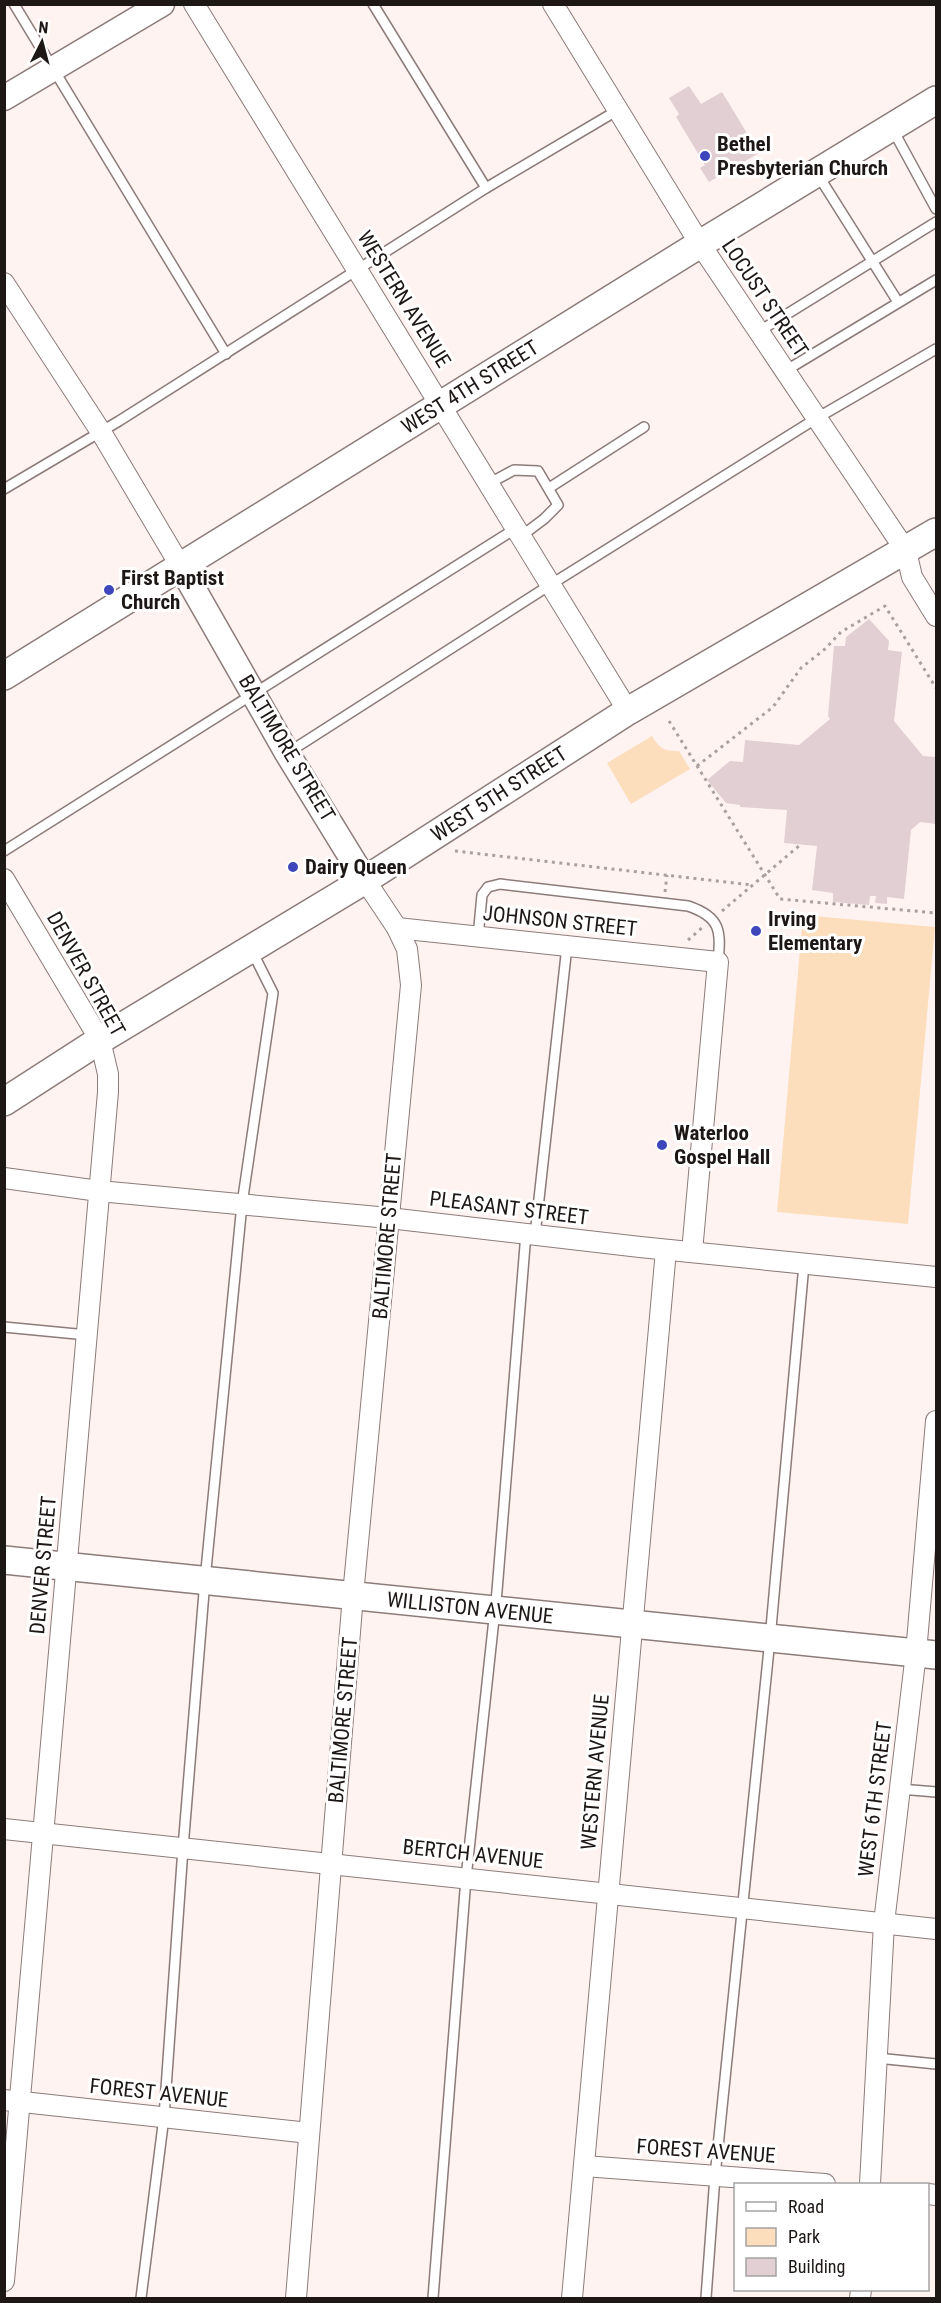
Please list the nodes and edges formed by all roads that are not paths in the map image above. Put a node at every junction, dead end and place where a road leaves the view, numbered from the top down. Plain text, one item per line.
1 (14, 4) edge
2 (162, 4) edge
3 (194, 4) edge
4 (373, 4) edge
5 (554, 4) edge
6 (54, 68) junction
7 (4, 98) edge
8 (936, 100) edge
9 (618, 110) junction
10 (891, 128) junction
11 (817, 173) junction
12 (486, 188) junction
13 (936, 208) edge
14 (936, 222) edge
15 (700, 244) junction
16 (873, 262) junction
17 (357, 270) junction
18 (936, 280) edge
19 (4, 283) edge
20 (898, 302) junction
21 (758, 332) junction
22 (935, 353) edge
23 (226, 354) junction
24 (785, 371) junction
25 (441, 406) junction
26 (817, 418) junction
27 (644, 427) dead end
28 (102, 432) junction
29 (488, 484) junction
30 (549, 488) junction
31 (4, 489) edge
32 (936, 532) edge
33 (518, 533) junction
34 (906, 551) junction
35 (181, 567) junction
36 (550, 585) junction
37 (936, 616) edge
38 (4, 676) edge
39 (254, 693) junction
40 (628, 711) junction
41 (287, 753) junction
42 (4, 851) edge
43 (4, 879) edge
44 (365, 880) junction
45 (397, 928) junction
46 (478, 937) junction
47 (567, 946) junction
48 (251, 949) junction
49 (718, 962) junction
50 (100, 1040) junction
51 (4, 1102) edge
52 (4, 1178) edge
53 (99, 1191) junction
54 (242, 1204) junction
55 (389, 1218) junction
56 (531, 1234) junction
57 (666, 1250) junction
58 (692, 1252) junction
59 (804, 1264) junction
60 (936, 1277) edge
61 (4, 1327) edge
62 (87, 1335) junction
63 (936, 1421) edge
64 (4, 1560) edge
65 (67, 1566) junction
66 (205, 1580) junction
67 (353, 1595) junction
68 (495, 1611) junction
69 (633, 1625) junction
70 (770, 1639) junction
71 (926, 1654) edge
72 (900, 1789) junction
73 (936, 1792) edge
74 (4, 1829) edge
75 (44, 1833) junction
76 (183, 1848) junction
77 (331, 1863) junction
78 (466, 1878) junction
79 (609, 1892) junction
80 (742, 1907) junction
81 (884, 1923) junction
82 (936, 1929) edge
83 (877, 2058) junction
84 (936, 2064) edge
85 (12, 2101) edge
86 (164, 2117) junction
87 (309, 2133) junction
88 (584, 2166) junction
89 (715, 2176) junction
90 (811, 2183) edge
91 (870, 2183) edge
92 (4, 2281) edge
93 (141, 2298) edge
94 (296, 2298) edge
95 (433, 2298) edge
96 (572, 2298) edge
97 (706, 2298) edge

1 - 6 lane
2 - 6 street
3 - 17 street, WESTERN AVENUE
4 - 12 lane
5 - 9 street, LOCUST STREET
6 - 7 street
6 - 23 lane
8 - 10 main road, WEST 4TH STREET
9 - 12 lane
9 - 15 street, LOCUST STREET
10 - 11 main road, WEST 4TH STREET
10 - 13 lane
11 - 15 main road, WEST 4TH STREET
11 - 16 lane
12 - 17 lane
14 - 16 lane
15 - 21 street, LOCUST STREET
15 - 25 main road, WEST 4TH STREET
16 - 20 lane
16 - 21 lane
17 - 23 lane
17 - 25 street, WESTERN AVENUE
18 - 20 lane
19 - 28 street, BALTIMORE STREET
20 - 24 lane
21 - 24 street, LOCUST STREET
22 - 26 lane
23 - 28 lane
24 - 26 street, LOCUST STREET
25 - 29 street, WESTERN AVENUE
25 - 35 main road, WEST 4TH STREET
26 - 34 street, LOCUST STREET
26 - 36 lane
27 - 30 lane
28 - 31 lane
28 - 35 street, BALTIMORE STREET
29 - 30 lane
29 - 33 street, WESTERN AVENUE
30 - 33 lane
32 - 34 main road, WEST 5TH STREET
33 - 36 street, WESTERN AVENUE
33 - 39 lane
34 - 37 street, LOCUST STREET
34 - 40 main road, WEST 5TH STREET
35 - 38 main road, WEST 4TH STREET
35 - 39 street, BALTIMORE STREET
36 - 40 street, WESTERN AVENUE
36 - 41 lane
39 - 41 street, BALTIMORE STREET
39 - 42 lane
40 - 44 main road, WEST 5TH STREET
41 - 44 street, BALTIMORE STREET
43 - 50 street, DENVER STREET
44 - 45 street, BALTIMORE STREET
44 - 48 main road, WEST 5TH STREET
45 - 46 street, JOHNSON STREET
45 - 55 street, BALTIMORE STREET
46 - 47 street, JOHNSON STREET
46 - 49 lane
47 - 49 street, JOHNSON STREET
47 - 56 lane
48 - 50 main road, WEST 5TH STREET
48 - 54 lane
49 - 58 street
50 - 51 main road, WEST 5TH STREET
50 - 53 street, DENVER STREET
52 - 53 street, PLEASANT STREET
53 - 54 street, PLEASANT STREET
53 - 62 street, DENVER STREET
54 - 55 street, PLEASANT STREET
54 - 66 lane
55 - 56 street, PLEASANT STREET
55 - 67 street, BALTIMORE STREET
56 - 57 street, PLEASANT STREET
56 - 68 lane
57 - 58 street, PLEASANT STREET
57 - 69 street, WESTERN AVENUE
58 - 59 street, PLEASANT STREET
59 - 60 street, PLEASANT STREET
59 - 70 lane
61 - 62 lane
62 - 65 street, DENVER STREET
63 - 71 street, WEST 6TH STREET
64 - 65 main road, WILLISTON AVENUE
65 - 66 main road, WILLISTON AVENUE
65 - 75 street, DENVER STREET
66 - 67 main road, WILLISTON AVENUE
66 - 76 lane
67 - 68 main road, WILLISTON AVENUE
67 - 77 street, BALTIMORE STREET
68 - 69 main road, WILLISTON AVENUE
68 - 78 lane
69 - 70 main road, WILLISTON AVENUE
69 - 79 street, WESTERN AVENUE
70 - 71 main road, WILLISTON AVENUE
70 - 80 lane
71 - 72 street, WEST 6TH STREET
72 - 73 lane
72 - 81 street, WEST 6TH STREET
74 - 75 street, BERTCH AVENUE
75 - 76 street, BERTCH AVENUE
75 - 85 street, DENVER STREET
76 - 77 street, BERTCH AVENUE
76 - 86 lane
77 - 78 street, BERTCH AVENUE
77 - 87 street, BALTIMORE STREET
78 - 79 street, BERTCH AVENUE
78 - 95 lane
79 - 80 street, BERTCH AVENUE
79 - 88 street, WESTERN AVENUE
80 - 81 street, BERTCH AVENUE
80 - 89 lane
81 - 82 street, BERTCH AVENUE
81 - 83 street, WEST 6TH STREET
83 - 84 lane
83 - 91 street, WEST 6TH STREET
85 - 86 street, FOREST AVENUE
85 - 92 street, DENVER STREET
86 - 87 street, FOREST AVENUE
86 - 93 lane
87 - 94 street, BALTIMORE STREET
88 - 89 street, FOREST AVENUE
88 - 96 street, WESTERN AVENUE
89 - 90 street, FOREST AVENUE
89 - 97 lane

